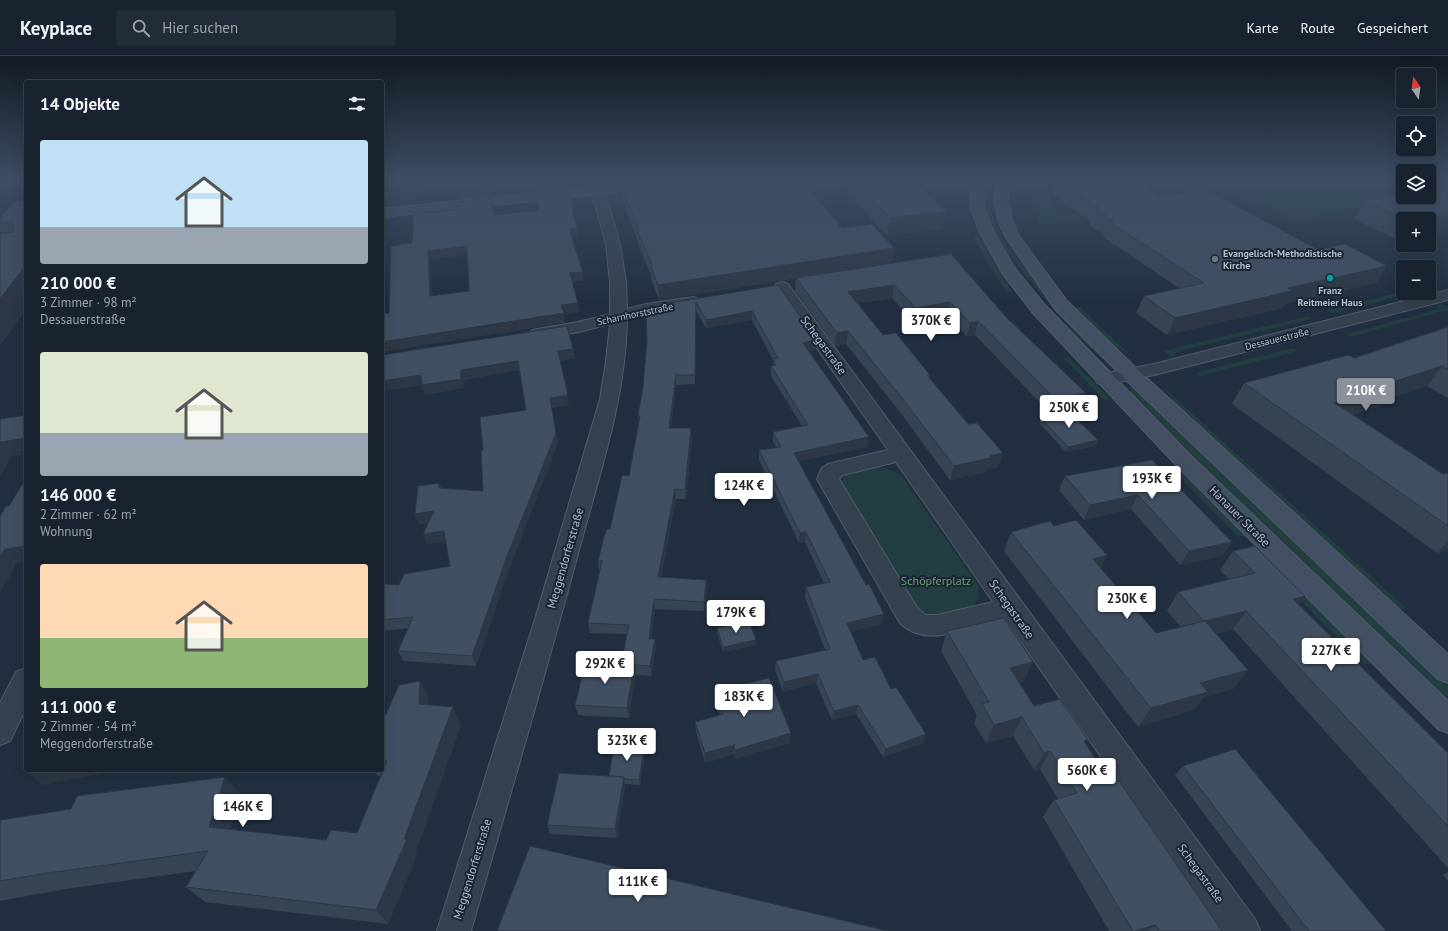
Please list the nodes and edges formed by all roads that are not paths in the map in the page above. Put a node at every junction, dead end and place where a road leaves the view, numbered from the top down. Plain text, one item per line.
1 (606, 220) edge
2 (982, 220) edge
3 (1005, 220) edge
4 (782, 287) dead end
5 (1448, 295) edge
6 (706, 300) edge
7 (617, 316) junction
8 (520, 337) edge
9 (1131, 374) junction
10 (1104, 379) junction
11 (902, 454) junction
12 (1012, 608) junction
13 (1448, 671) edge
14 (24, 684) edge
15 (1448, 720) edge
16 (0, 732) edge
17 (454, 931) edge
18 (1243, 931) edge

1 - 7 street, Meggendorferstraße
2 - 10 main road, Hanauer Straße
3 - 9 main road
4 - 11 street, Schegastraße
5 - 9 street, Dessauerstraße
6 - 7 street, Scharnhorststraße
7 - 8 street, Scharnhorststraße
7 - 17 street, Meggendorferstraße
9 - 10 street, Dessauerstraße
9 - 13 main road
10 - 15 main road, Hanauer Straße
11 - 12 street, Schegastraße
11 - 12 street
12 - 18 street, Schegastraße
14 - 16 street

